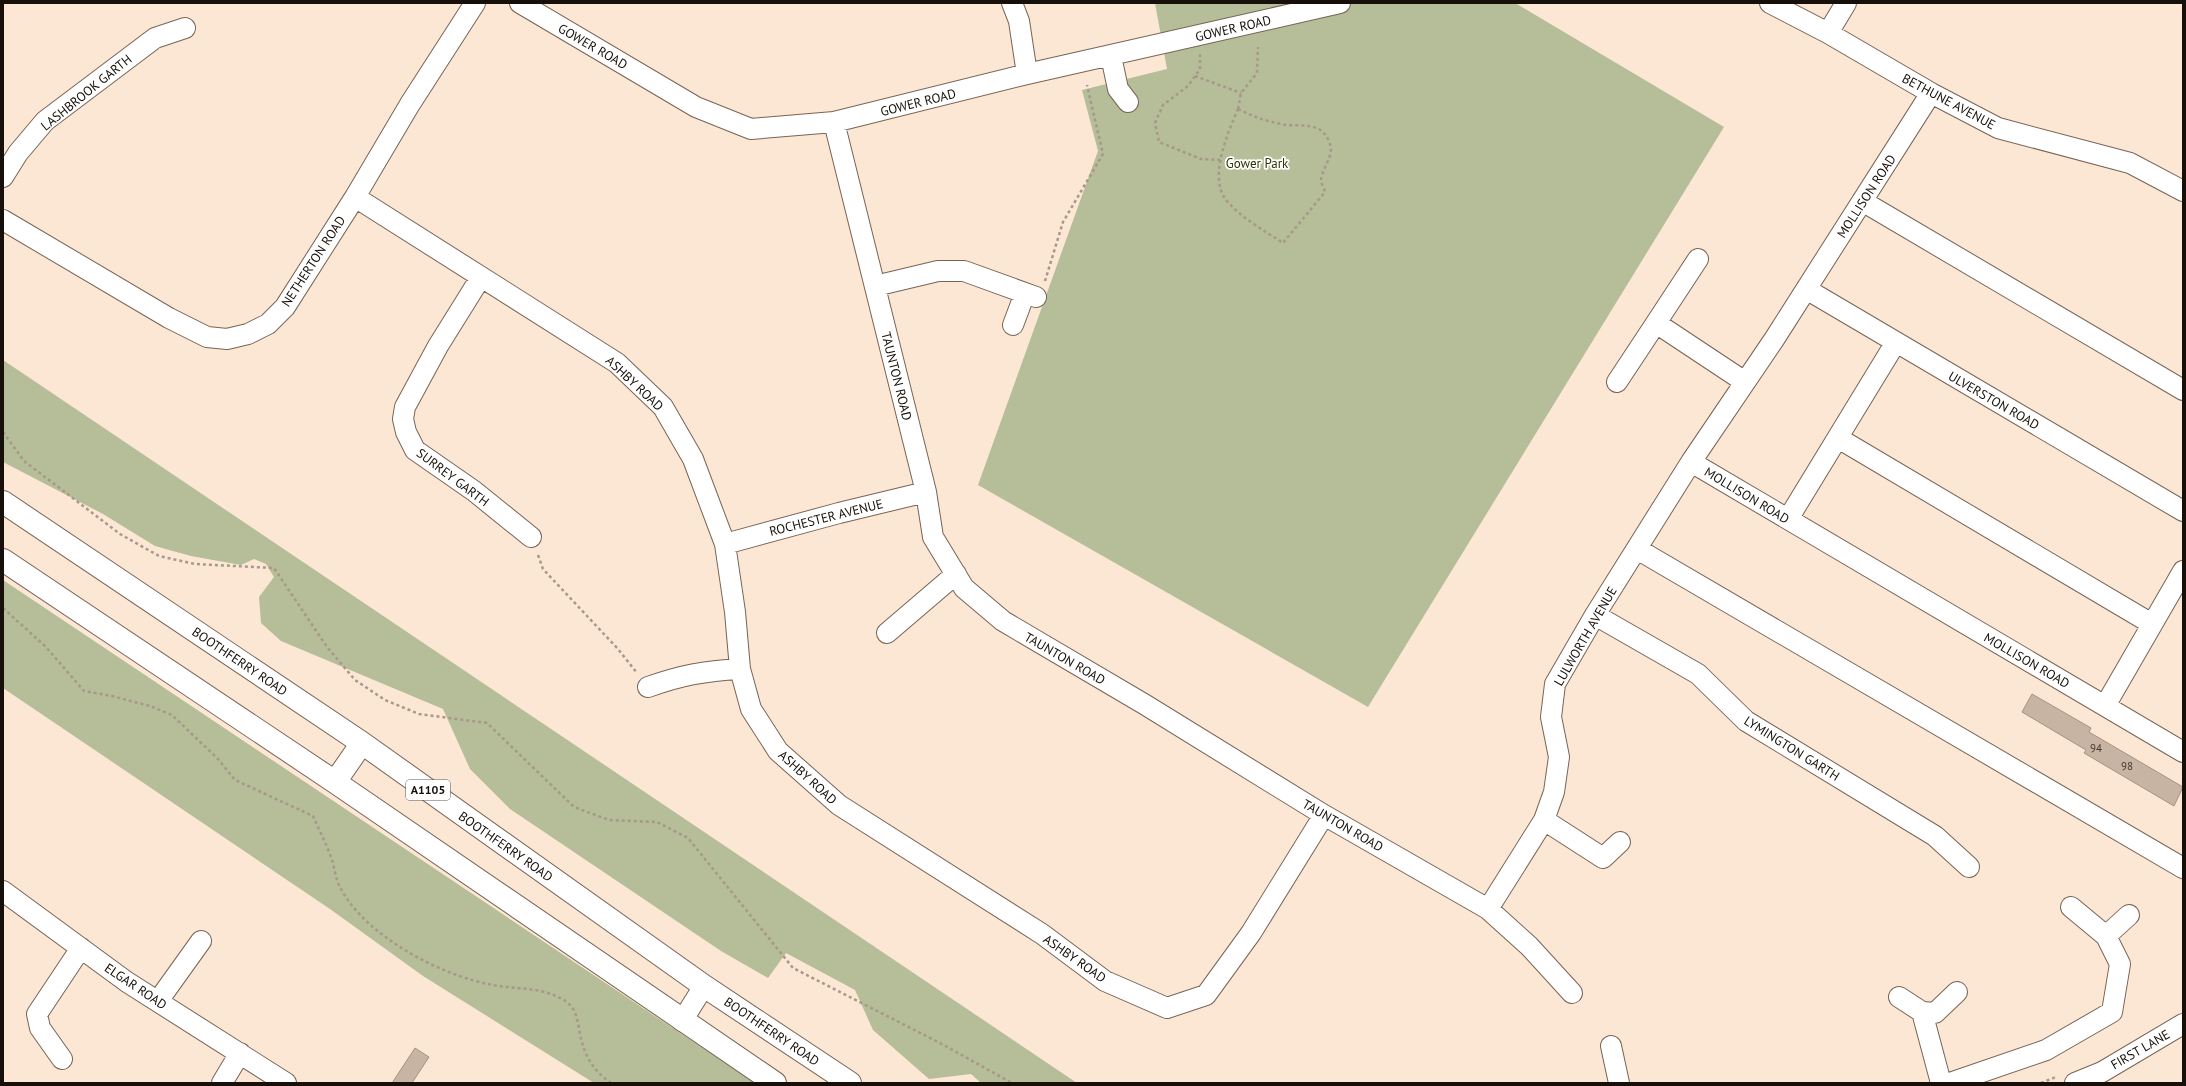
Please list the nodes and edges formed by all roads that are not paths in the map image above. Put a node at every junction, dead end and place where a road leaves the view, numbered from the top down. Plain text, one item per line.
1 (475, 3) edge
2 (520, 3) edge
3 (1012, 3) edge
4 (1340, 3) edge
5 (1770, 3) edge
6 (1846, 3) edge
7 (185, 28) dead end
8 (1828, 33) junction
9 (1110, 56) junction
10 (1027, 74) junction
11 (1931, 94) junction
12 (1128, 102) dead end
13 (834, 122) junction
14 (3, 177) edge
15 (2183, 191) edge
16 (355, 197) junction
17 (1862, 200) junction
18 (3, 220) edge
19 (1698, 259) dead end
20 (481, 277) junction
21 (875, 286) junction
22 (1806, 289) junction
23 (1656, 323) junction
24 (1012, 325) dead end
25 (1896, 342) junction
26 (1617, 382) dead end
27 (1745, 382) junction
28 (2183, 390) edge
29 (1838, 438) junction
30 (1691, 462) junction
31 (926, 492) junction
32 (4, 506) edge
33 (2183, 511) edge
34 (1788, 520) junction
35 (531, 537) road end
36 (725, 544) junction
37 (1637, 549) junction
38 (3, 560) edge
39 (2183, 571) edge
40 (956, 574) junction
41 (1596, 615) junction
42 (2152, 624) junction
43 (887, 633) dead end
44 (740, 669) junction
45 (648, 687) road end
46 (2104, 706) junction
47 (362, 743) junction
48 (2183, 752) edge
49 (335, 782) junction
50 (1324, 815) junction
51 (1544, 820) junction
52 (1620, 842) dead end
53 (1969, 867) dead end
54 (2183, 868) edge
55 (3, 891) edge
56 (2071, 907) dead end
57 (1488, 909) junction
58 (2129, 915) dead end
59 (2106, 936) junction
60 (201, 941) dead end
61 (81, 948) junction
62 (704, 986) junction
63 (1957, 992) dead end
64 (1572, 993) dead end
65 (1900, 997) dead end
66 (158, 1002) junction
67 (1922, 1012) junction
68 (682, 1021) junction
69 (2183, 1024) edge
70 (1611, 1046) dead end
71 (240, 1053) junction
72 (62, 1059) dead end
73 (2105, 1077) edge
74 (280, 1078) edge
75 (222, 1083) edge
76 (775, 1083) edge
77 (850, 1083) edge
78 (1619, 1083) edge
79 (1941, 1083) edge
80 (1950, 1083) edge
81 (2075, 1083) edge

1 - 16 street, NETHERTON ROAD
2 - 13 street, GOWER ROAD
3 - 10 street
4 - 9 street, GOWER ROAD
5 - 8 street, BETHUNE AVENUE
6 - 8 street
7 - 14 street, LASHBROOK GARTH
8 - 11 street, BETHUNE AVENUE
9 - 10 street, GOWER ROAD
9 - 12 street
10 - 13 street, GOWER ROAD
11 - 15 street, BETHUNE AVENUE
11 - 17 street, MOLLISON ROAD
13 - 21 street, TAUNTON ROAD
16 - 18 street, NETHERTON ROAD
16 - 20 street, ASHBY ROAD
17 - 22 street, MOLLISON ROAD
17 - 28 street
19 - 23 street
20 - 35 street, SURREY GARTH
20 - 36 street, ASHBY ROAD
21 - 24 street
21 - 31 street, TAUNTON ROAD
22 - 25 street, ULVERSTON ROAD
22 - 27 street, MOLLISON ROAD
23 - 26 street
23 - 27 street
25 - 29 street
25 - 33 street, ULVERSTON ROAD
27 - 30 street, MOLLISON ROAD
29 - 34 street
29 - 42 street
30 - 34 street, MOLLISON ROAD
30 - 37 street, LULWORTH AVENUE
31 - 36 street, ROCHESTER AVENUE
31 - 40 street, TAUNTON ROAD
32 - 47 main road, BOOTHFERRY ROAD / A1105
34 - 46 street, MOLLISON ROAD
36 - 44 street, ASHBY ROAD
37 - 41 street, LULWORTH AVENUE
37 - 54 street
38 - 49 main road
39 - 42 street
40 - 43 street
40 - 50 street, TAUNTON ROAD
41 - 51 street, LULWORTH AVENUE
41 - 53 street, LYMINGTON GARTH
42 - 46 street
44 - 45 street
44 - 50 street, ASHBY ROAD
46 - 48 street, MOLLISON ROAD
47 - 49 main road
47 - 62 main road, BOOTHFERRY ROAD / A1105
49 - 68 main road
50 - 57 street, TAUNTON ROAD
51 - 52 street
51 - 57 street, LULWORTH AVENUE
55 - 61 street, ELGAR ROAD
56 - 59 street
57 - 64 street, TAUNTON ROAD
58 - 59 street
59 - 80 street
60 - 66 street
61 - 66 street, ELGAR ROAD
61 - 72 street
62 - 68 street
62 - 77 main road, BOOTHFERRY ROAD / A1105
63 - 67 street
65 - 67 street
66 - 71 street, ELGAR ROAD
67 - 79 street
68 - 76 main road
69 - 73 street, FIRST LANE
70 - 78 street
71 - 74 street, ELGAR ROAD
71 - 75 street
73 - 81 street, FIRST LANE

